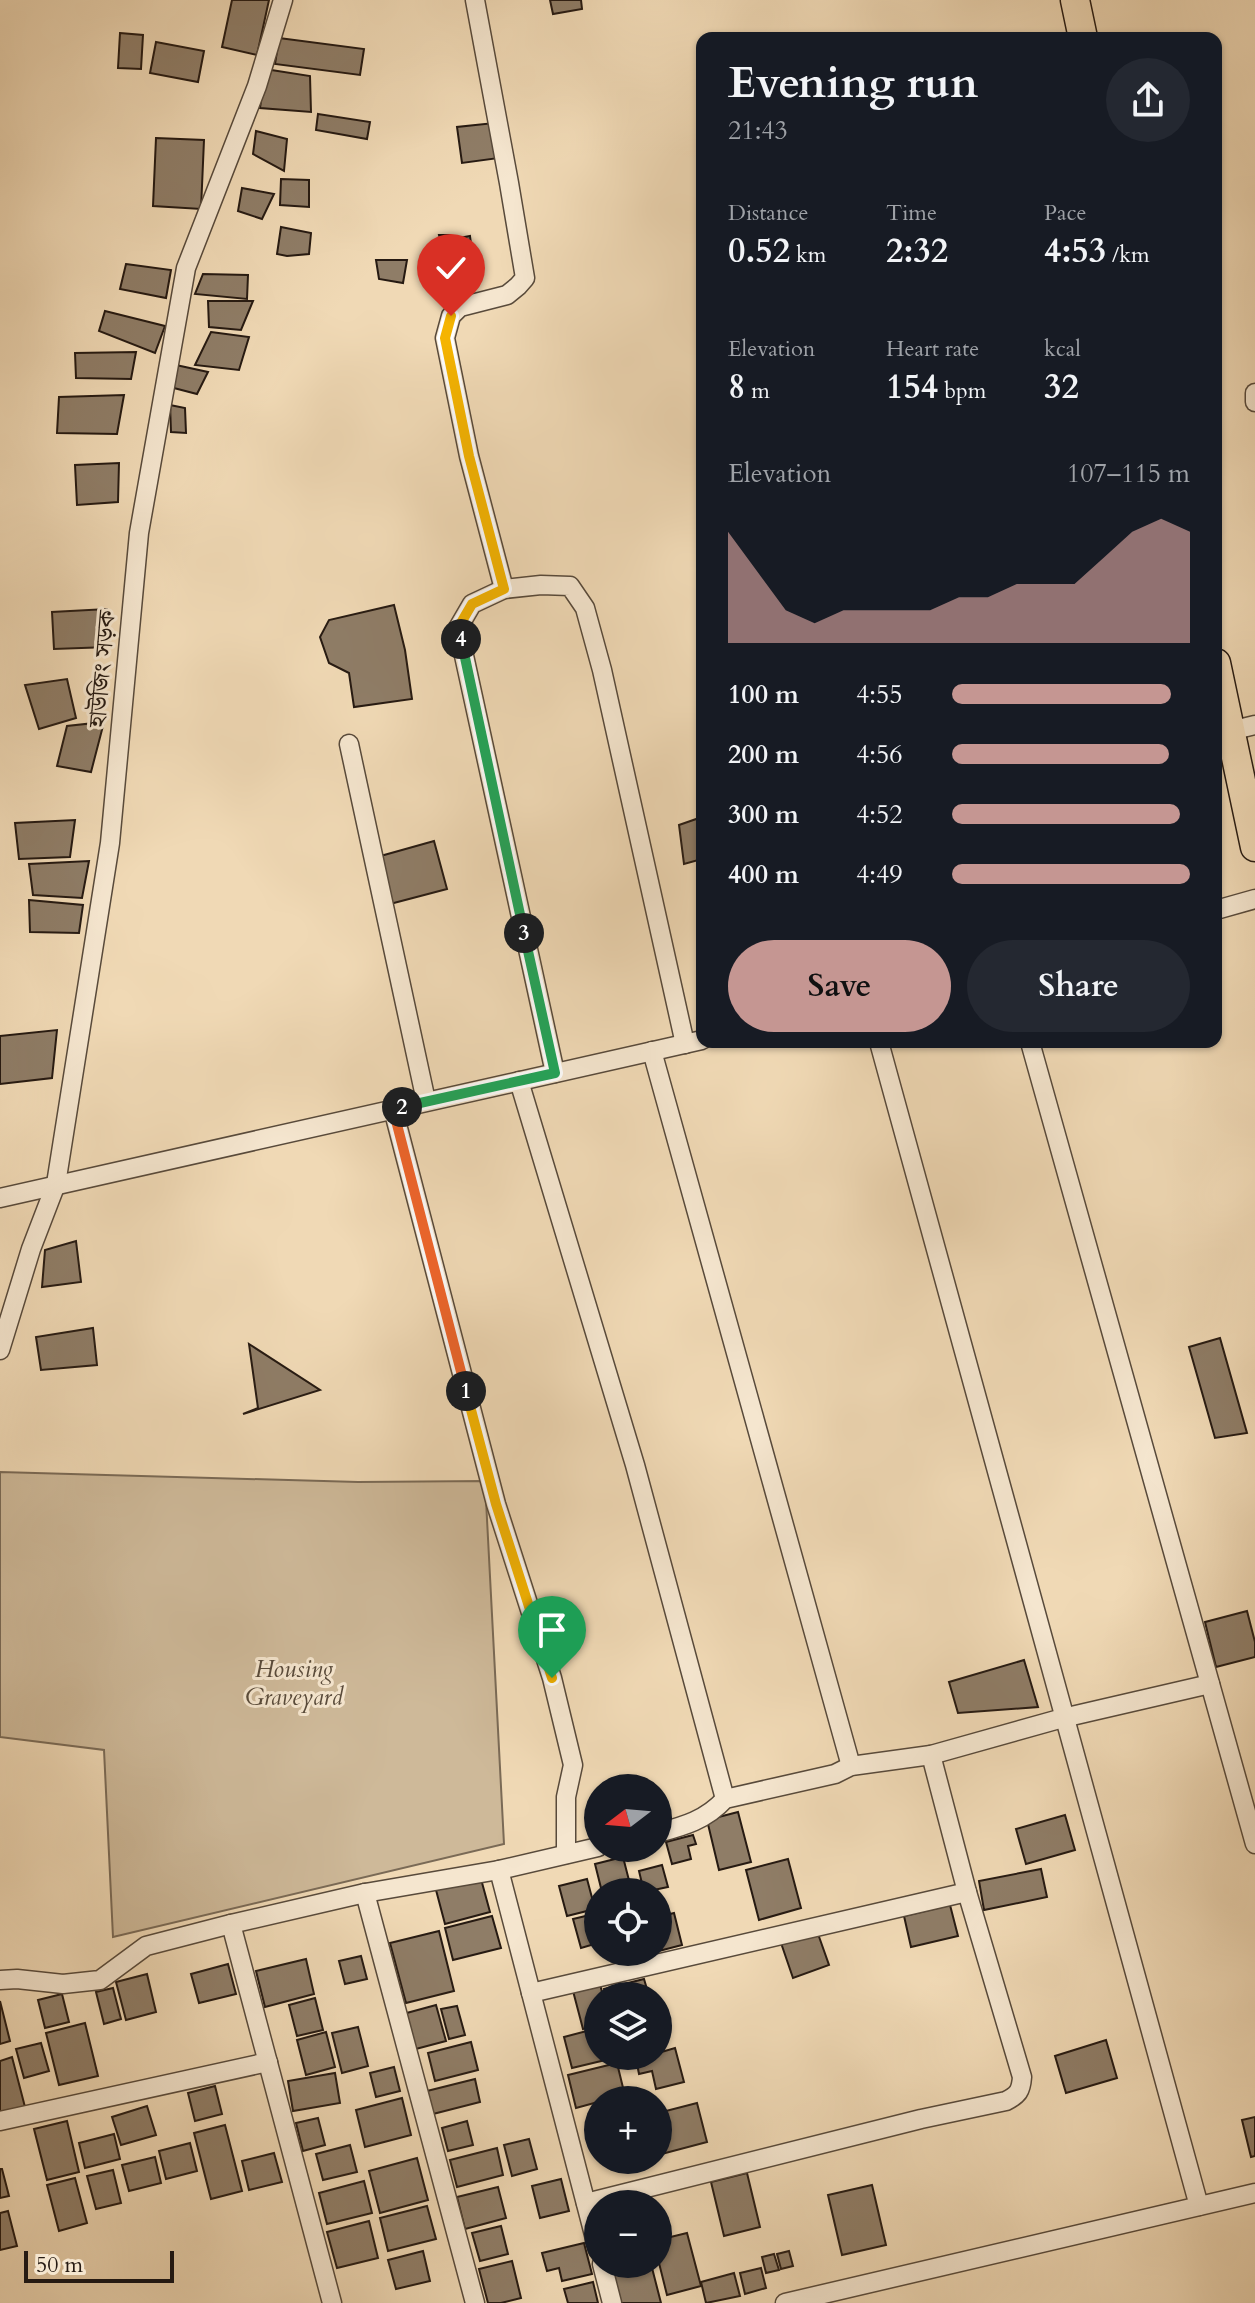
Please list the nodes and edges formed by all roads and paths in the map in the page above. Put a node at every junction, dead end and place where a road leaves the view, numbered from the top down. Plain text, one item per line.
1 (283, 0) edge
2 (475, 0) edge
3 (1075, 0) edge
4 (1082, 32) edge
5 (1255, 393) edge
6 (1255, 402) edge
7 (504, 589) junction
8 (1222, 677) edge
9 (1243, 728) edge
10 (349, 744) dead end
11 (1255, 847) edge
12 (1255, 899) edge
13 (1222, 908) edge
14 (694, 1042) edge
15 (881, 1048) edge
16 (1032, 1048) edge
17 (652, 1051) junction
18 (555, 1073) junction
19 (519, 1081) junction
20 (426, 1101) junction
21 (393, 1109) junction
22 (56, 1184) junction
23 (0, 1198) edge
24 (0, 1350) edge
25 (1210, 1684) junction
26 (1063, 1718) junction
27 (931, 1755) junction
28 (851, 1766) junction
29 (725, 1799) junction
30 (672, 1829) edge
31 (1255, 1844) edge
32 (584, 1850) edge
33 (566, 1854) junction
34 (499, 1870) junction
35 (967, 1892) junction
36 (365, 1893) junction
37 (231, 1924) junction
38 (0, 1980) edge
39 (531, 1993) junction
40 (268, 2062) junction
41 (0, 2121) edge
42 (638, 2190) edge
43 (1255, 2193) edge
44 (584, 2195) edge
45 (1199, 2206) junction
46 (606, 2278) edge
47 (332, 2303) edge
48 (475, 2303) edge
49 (612, 2303) edge
50 (785, 2303) edge

1 - 22 street, হাউজিং সড়ক
2 - 7 street
3 - 4 main road
5 - 6 street
7 - 14 street
7 - 18 street
8 - 9 main road
9 - 11 main road
10 - 20 street
12 - 13 street
14 - 17 street
15 - 26 street
16 - 25 street
17 - 18 street
17 - 28 street
18 - 19 street
19 - 20 street
19 - 29 street
20 - 21 street
21 - 22 street
21 - 33 street
22 - 23 street
22 - 24 street, হাউজিং সড়ক
25 - 26 street
25 - 31 street
26 - 27 street
26 - 45 street
27 - 28 street
27 - 35 street
28 - 29 street
29 - 30 street
32 - 33 street
33 - 34 street
34 - 36 street
34 - 39 street
35 - 39 street
35 - 42 street
36 - 37 street
36 - 48 street
37 - 38 street
37 - 40 street
39 - 44 street
40 - 41 street
40 - 47 street
43 - 45 street
45 - 50 street
46 - 49 street

